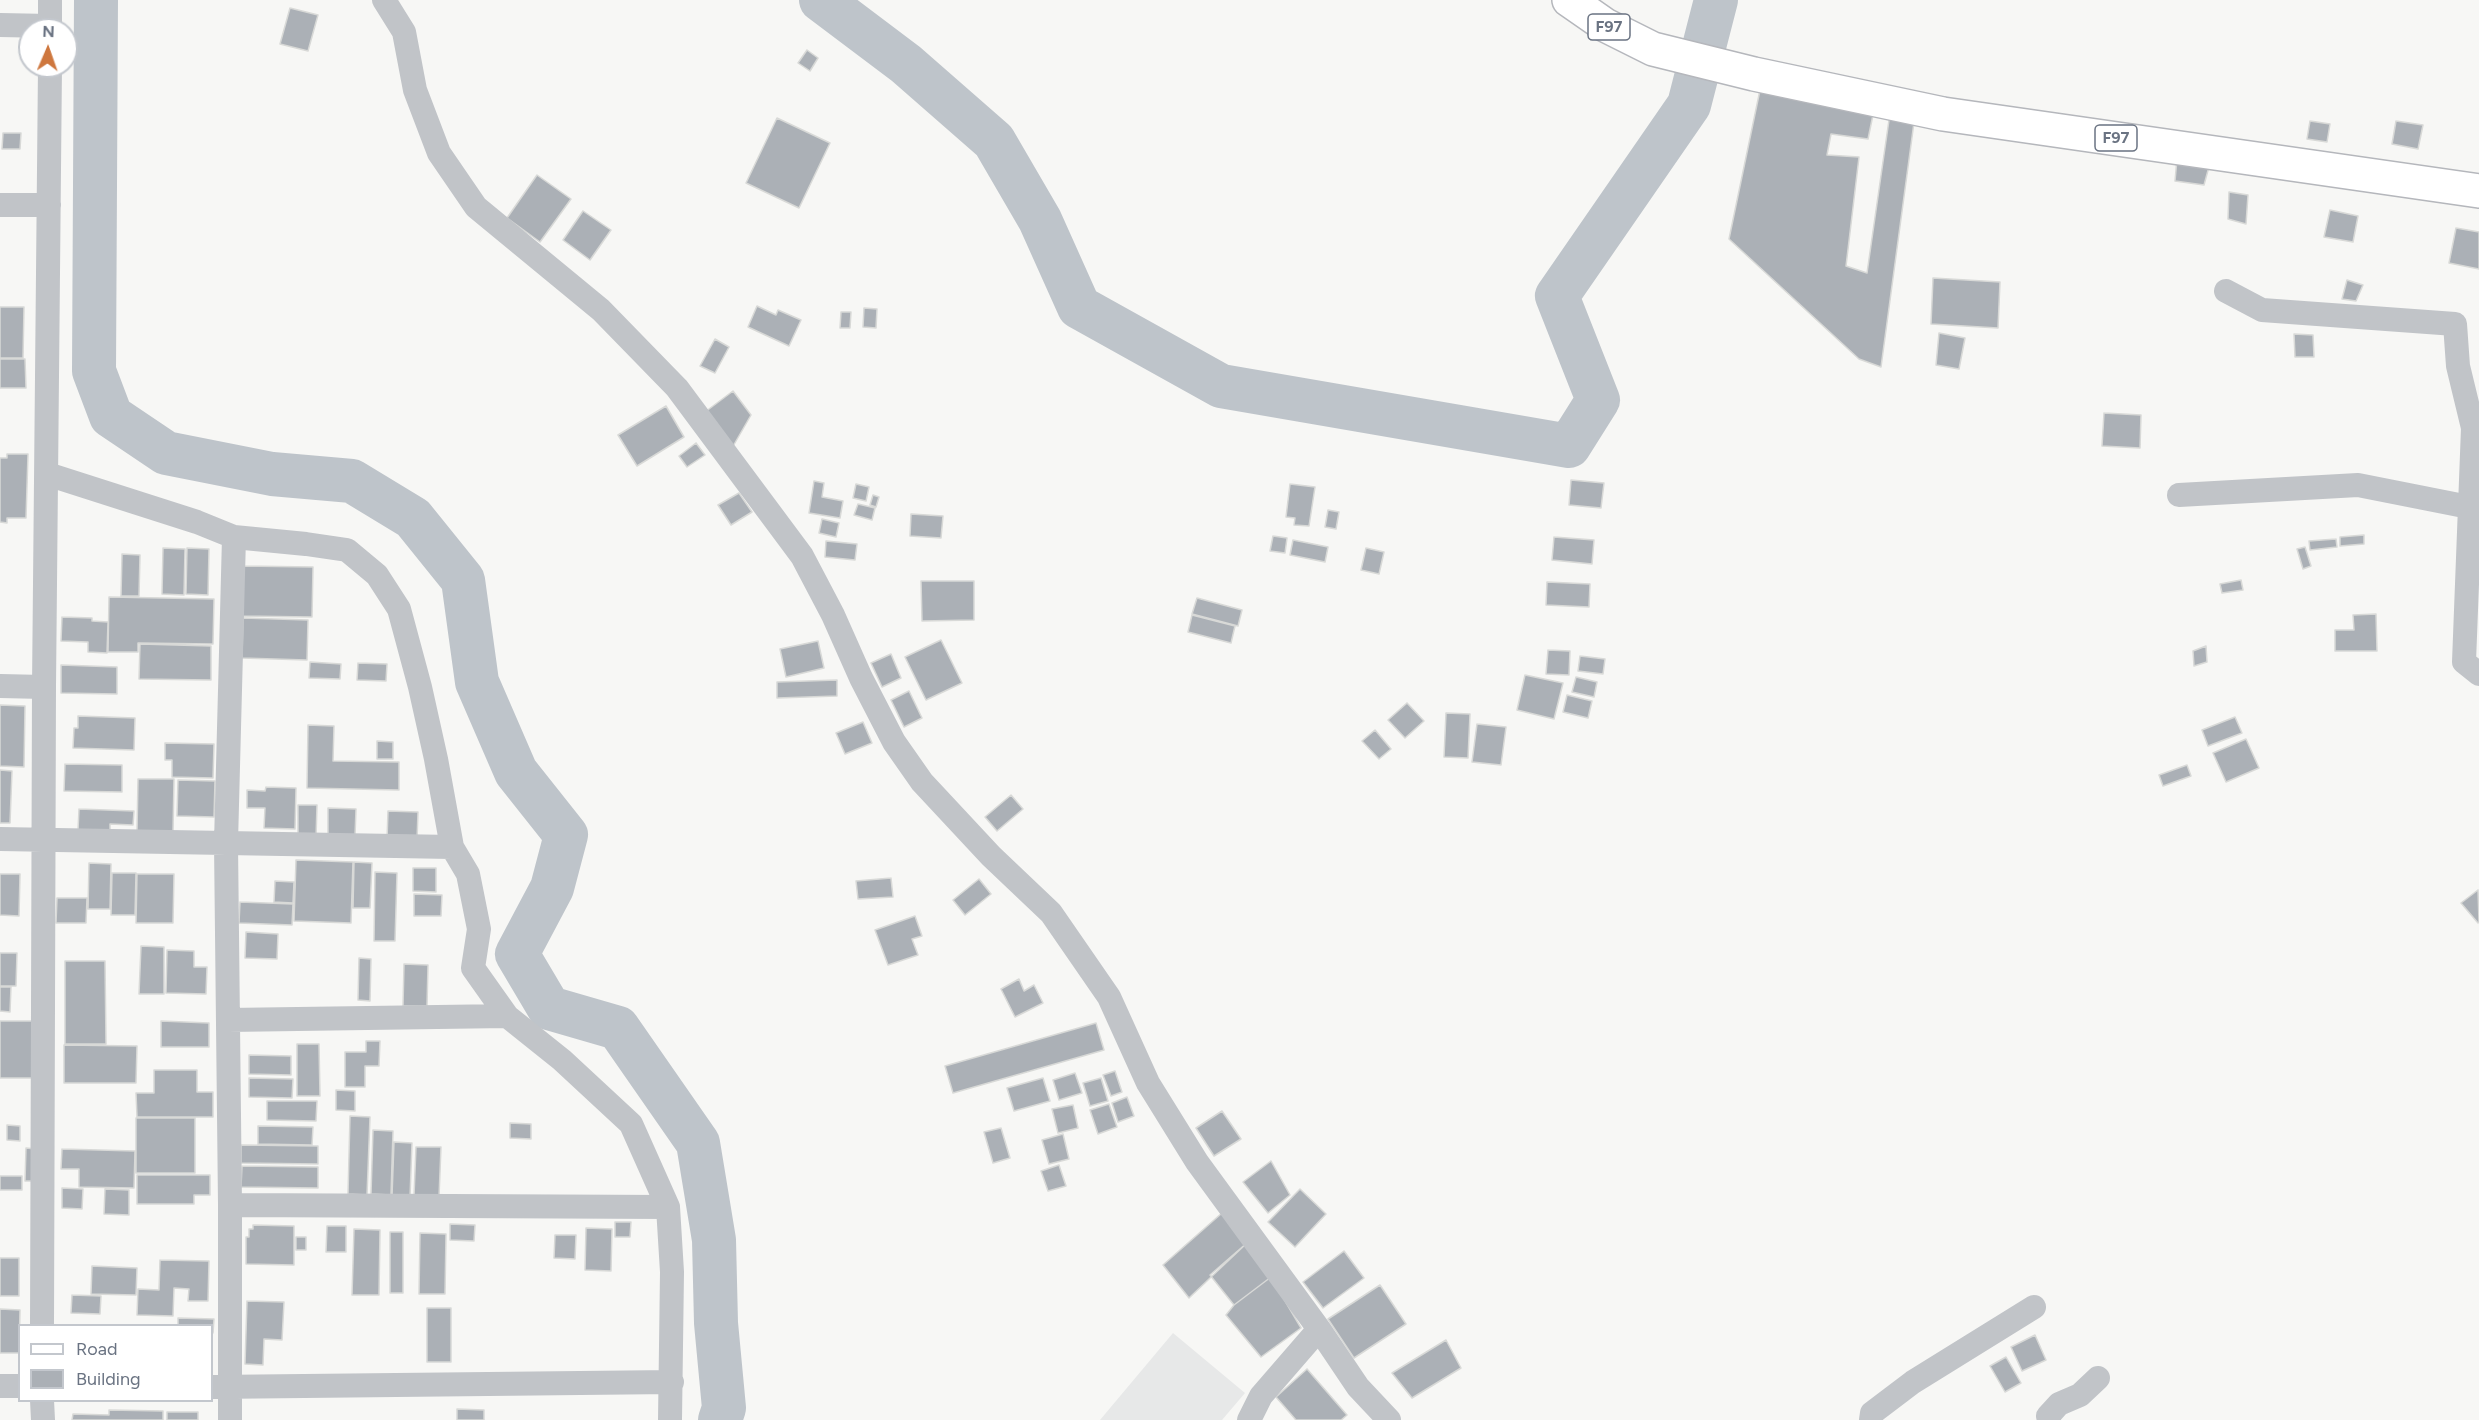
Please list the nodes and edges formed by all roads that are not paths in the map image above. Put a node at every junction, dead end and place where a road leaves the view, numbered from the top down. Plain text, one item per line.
1 (50, 0) edge
2 (384, 0) edge
3 (1569, 0) edge
4 (50, 18) edge
5 (0, 26) edge
6 (18, 27) edge
7 (50, 78) edge
8 (2479, 190) edge
9 (0, 205) edge
10 (49, 205) junction
11 (2226, 291) dead end
12 (46, 474) junction
13 (2179, 495) dead end
14 (2469, 507) junction
15 (234, 537) junction
16 (2479, 674) edge
17 (0, 686) edge
18 (44, 687) junction
19 (0, 839) edge
20 (44, 839) junction
21 (225, 843) junction
22 (452, 847) junction
23 (507, 1016) junction
24 (228, 1020) junction
25 (230, 1205) junction
26 (668, 1207) junction
27 (2034, 1308) dead end
28 (42, 1324) edge
29 (1319, 1329) junction
30 (2098, 1378) dead end
31 (672, 1382) junction
32 (0, 1386) edge
33 (18, 1386) edge
34 (220, 1387) edge
35 (42, 1402) edge
36 (43, 1420) edge
37 (230, 1420) edge
38 (670, 1420) edge
39 (1249, 1420) edge
40 (1389, 1420) edge
41 (1871, 1420) edge
42 (2049, 1420) edge

1 - 4 street
2 - 29 street
3 - 8 main road, F97
5 - 6 street
7 - 10 street
9 - 10 street
10 - 12 street
11 - 14 street
12 - 15 street
12 - 18 street
13 - 14 street
14 - 16 street
15 - 21 street
15 - 22 street
17 - 18 street
18 - 20 street
19 - 20 street
20 - 21 street
20 - 28 street
21 - 22 street
21 - 24 street
22 - 23 street
23 - 24 street
23 - 26 street
24 - 25 street
25 - 26 street
25 - 34 street
26 - 31 street
27 - 41 street
29 - 39 street
29 - 40 street
30 - 42 street
31 - 34 street
31 - 38 street
32 - 33 street
34 - 37 street
35 - 36 street

